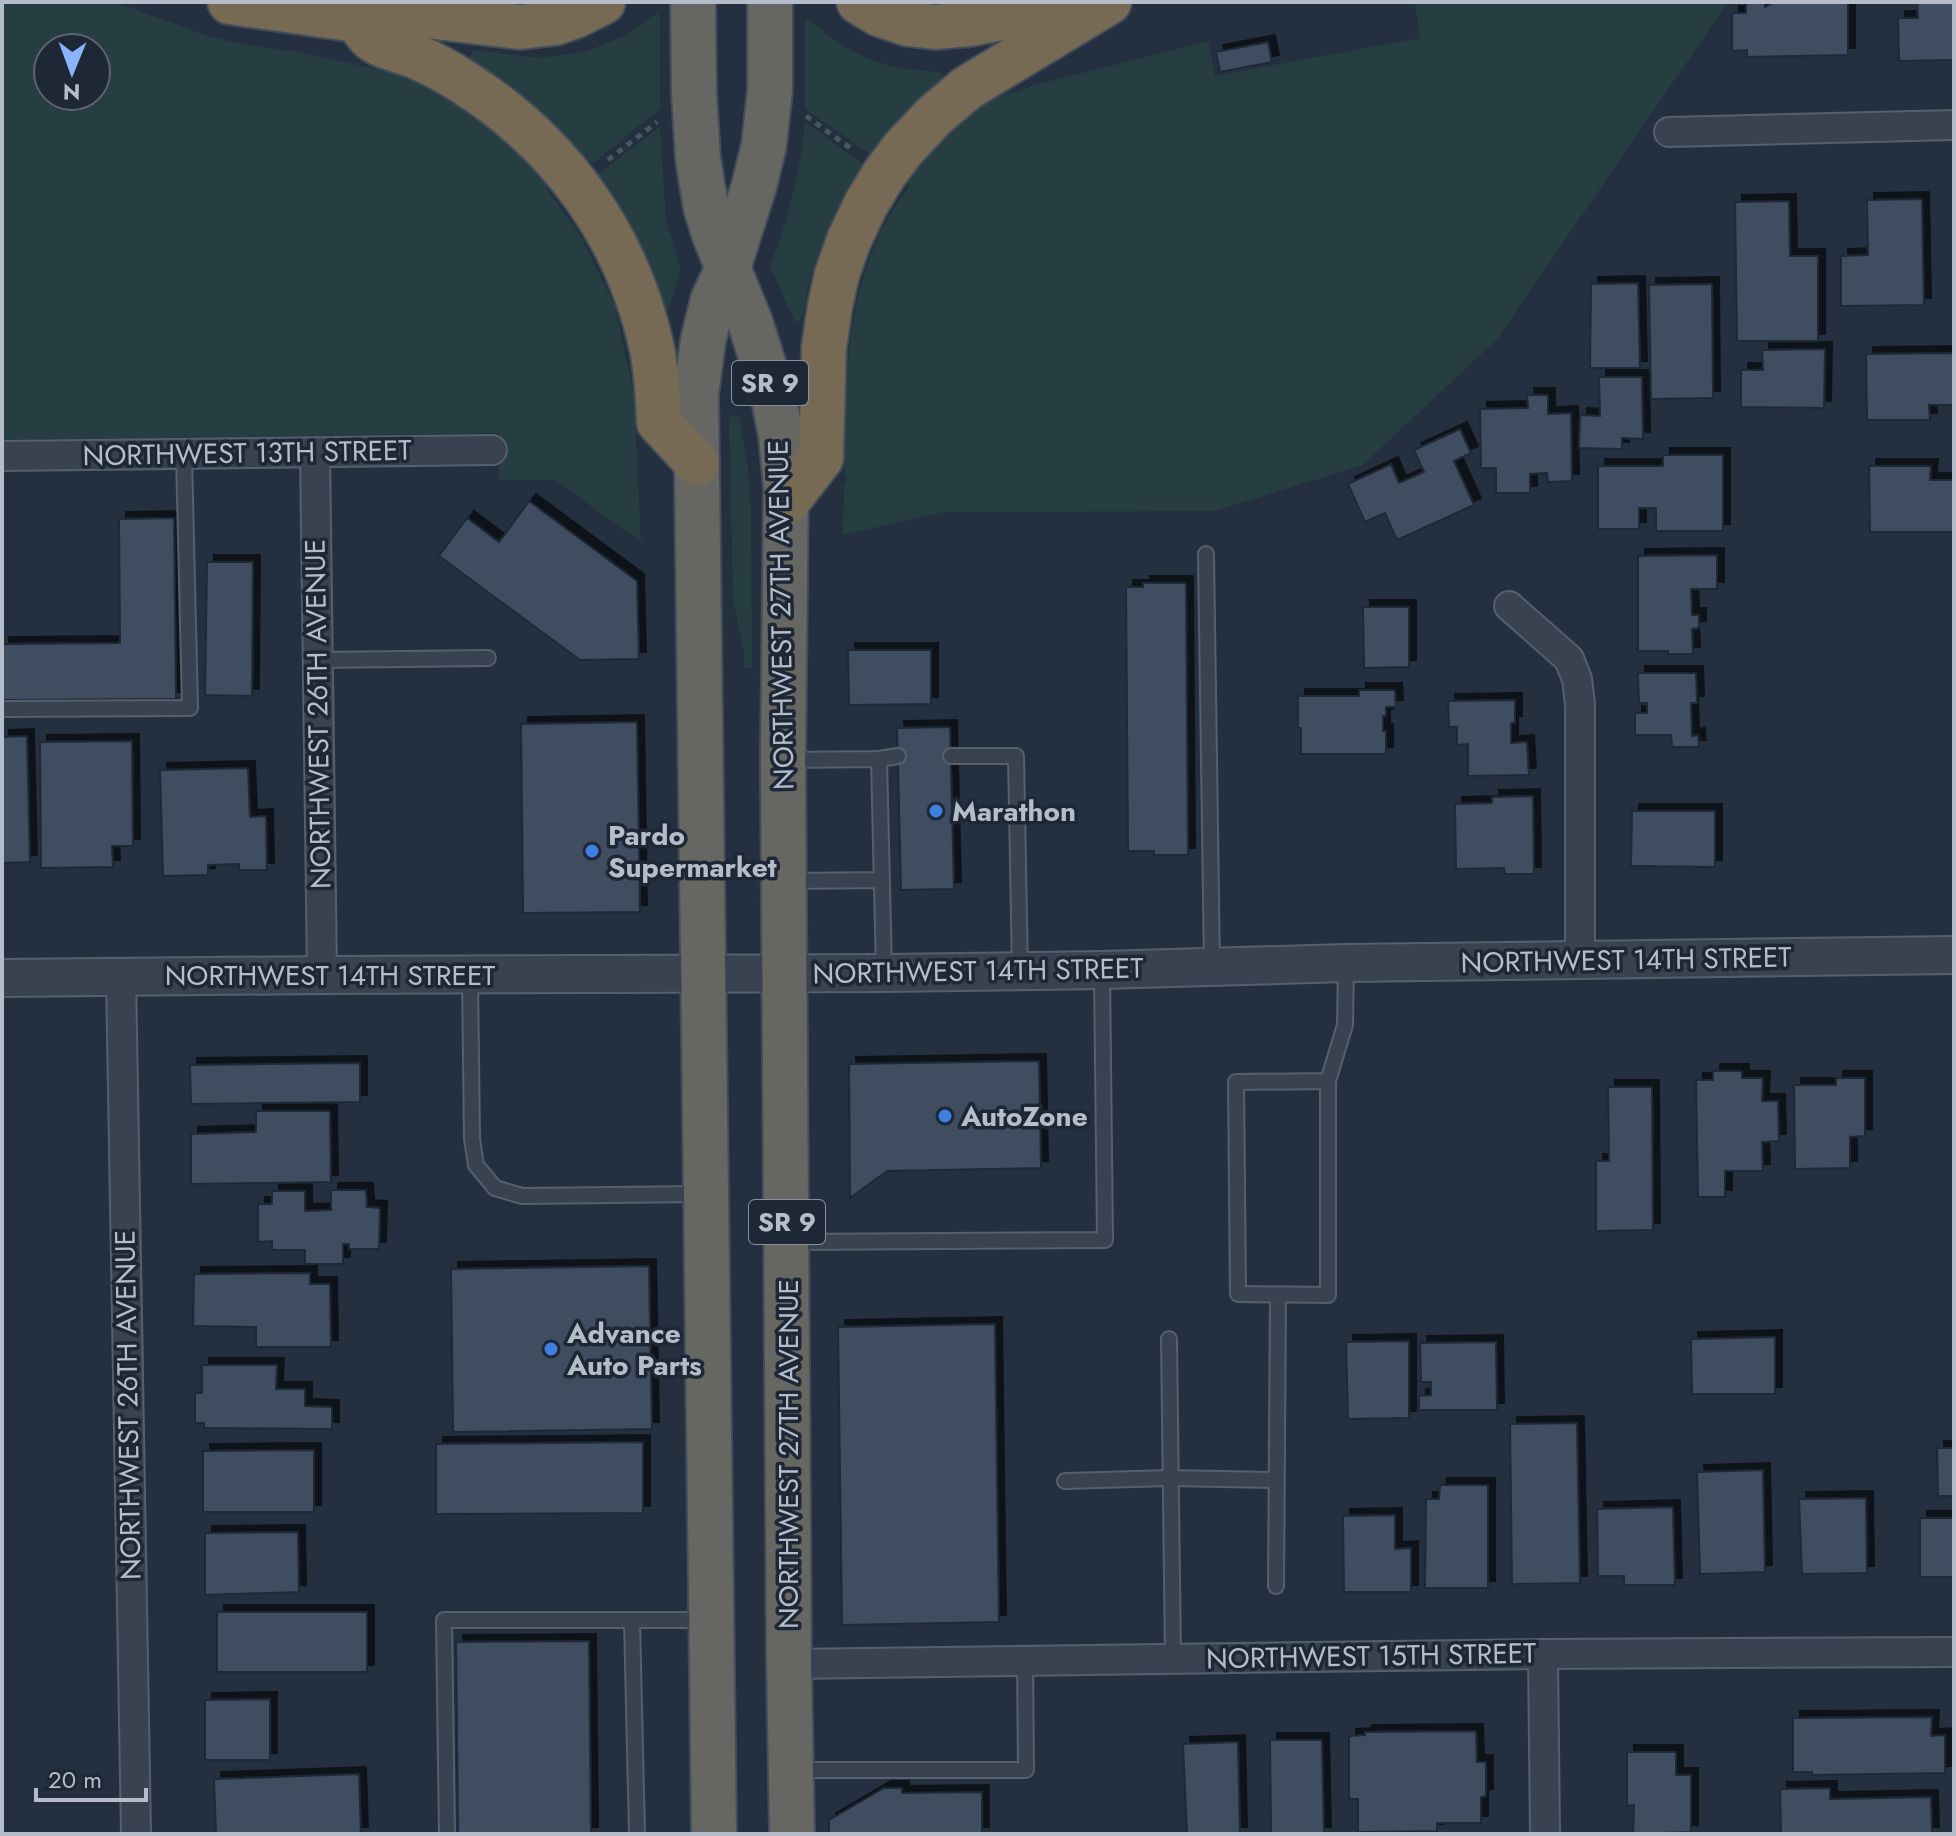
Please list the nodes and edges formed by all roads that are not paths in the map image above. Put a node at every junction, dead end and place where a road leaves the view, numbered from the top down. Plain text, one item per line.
1 (230, 2) edge
2 (603, 2) edge
3 (693, 2) edge
4 (770, 2) edge
5 (859, 2) edge
6 (1084, 2) edge
7 (1109, 2) edge
8 (357, 20) junction
9 (1954, 125) edge
10 (1669, 132) dead end
11 (728, 268) junction
12 (492, 450) dead end
13 (315, 453) junction
14 (184, 455) junction
15 (2, 456) edge
16 (697, 463) junction
17 (786, 503) junction
18 (1206, 554) dead end
19 (1509, 606) dead end
20 (488, 658) dead end
21 (318, 660) junction
22 (2, 709) edge
23 (898, 756) dead end
24 (951, 756) dead end
25 (879, 759) junction
26 (783, 760) junction
27 (882, 880) junction
28 (784, 881) junction
29 (1954, 955) edge
30 (1580, 961) junction
31 (1346, 963) junction
32 (1212, 967) junction
33 (1102, 970) junction
34 (1020, 971) junction
35 (884, 973) junction
36 (704, 974) junction
37 (785, 974) junction
38 (322, 975) junction
39 (470, 975) junction
40 (121, 976) junction
41 (2, 978) edge
42 (1328, 1081) junction
43 (707, 1194) junction
44 (787, 1243) junction
45 (1278, 1295) junction
46 (1169, 1339) dead end
47 (1170, 1478) junction
48 (1277, 1480) junction
49 (1065, 1481) dead end
50 (1276, 1586) dead end
51 (711, 1620) junction
52 (632, 1621) junction
53 (1954, 1652) edge
54 (1543, 1654) junction
55 (1173, 1659) junction
56 (1025, 1661) junction
57 (789, 1664) junction
58 (791, 1770) junction
59 (136, 1834) edge
60 (447, 1834) edge
61 (637, 1834) edge
62 (714, 1834) edge
63 (792, 1834) edge
64 (1545, 1834) edge

1 - 8 highway
2 - 8 highway
3 - 11 highway, NORTHWEST 27TH AVENUE / SR 9
4 - 11 highway, SR 9
5 - 6 highway
7 - 17 highway
8 - 16 highway
9 - 10 street
11 - 16 highway, SR 9
11 - 17 highway, NORTHWEST 27TH AVENUE / SR 9
12 - 13 street, NORTHWEST 13TH STREET
13 - 14 street, NORTHWEST 13TH STREET
13 - 21 street, NORTHWEST 26TH AVENUE
14 - 15 street, NORTHWEST 13TH STREET
14 - 22 lane
16 - 36 highway, SR 9
17 - 26 highway, NORTHWEST 27TH AVENUE / SR 9
18 - 32 lane
19 - 30 street
20 - 21 lane
21 - 38 street, NORTHWEST 26TH AVENUE
23 - 25 lane
24 - 34 lane
25 - 26 lane
25 - 27 lane
26 - 28 highway, NORTHWEST 27TH AVENUE / SR 9
27 - 28 lane
27 - 35 lane
28 - 37 highway, NORTHWEST 27TH AVENUE / SR 9
29 - 30 street, NORTHWEST 14TH STREET
30 - 31 street, NORTHWEST 14TH STREET
31 - 32 street, NORTHWEST 14TH STREET
31 - 42 lane
32 - 33 street, NORTHWEST 14TH STREET
33 - 34 street, NORTHWEST 14TH STREET
33 - 44 lane
34 - 35 street, NORTHWEST 14TH STREET
35 - 37 street, NORTHWEST 14TH STREET
36 - 37 street, NORTHWEST 14TH STREET
36 - 39 street, NORTHWEST 14TH STREET
36 - 43 highway, SR 9
37 - 44 highway, NORTHWEST 27TH AVENUE / SR 9
38 - 39 street, NORTHWEST 14TH STREET
38 - 40 street, NORTHWEST 14TH STREET
39 - 43 lane
40 - 41 street, NORTHWEST 14TH STREET
40 - 59 street, NORTHWEST 26TH AVENUE
42 - 45 lane
42 - 45 lane
43 - 51 highway, SR 9
44 - 57 highway, NORTHWEST 27TH AVENUE / SR 9
45 - 48 lane
46 - 47 lane
47 - 48 lane
47 - 49 lane
47 - 55 lane
48 - 50 lane
51 - 52 lane
51 - 62 highway, SR 9
52 - 60 lane
52 - 61 lane
53 - 54 street, NORTHWEST 15TH STREET
54 - 55 street, NORTHWEST 15TH STREET
54 - 64 street
55 - 56 street, NORTHWEST 15TH STREET
56 - 57 street, NORTHWEST 15TH STREET
56 - 58 lane
57 - 58 highway, NORTHWEST 27TH AVENUE / SR 9
58 - 63 highway, NORTHWEST 27TH AVENUE / SR 9

